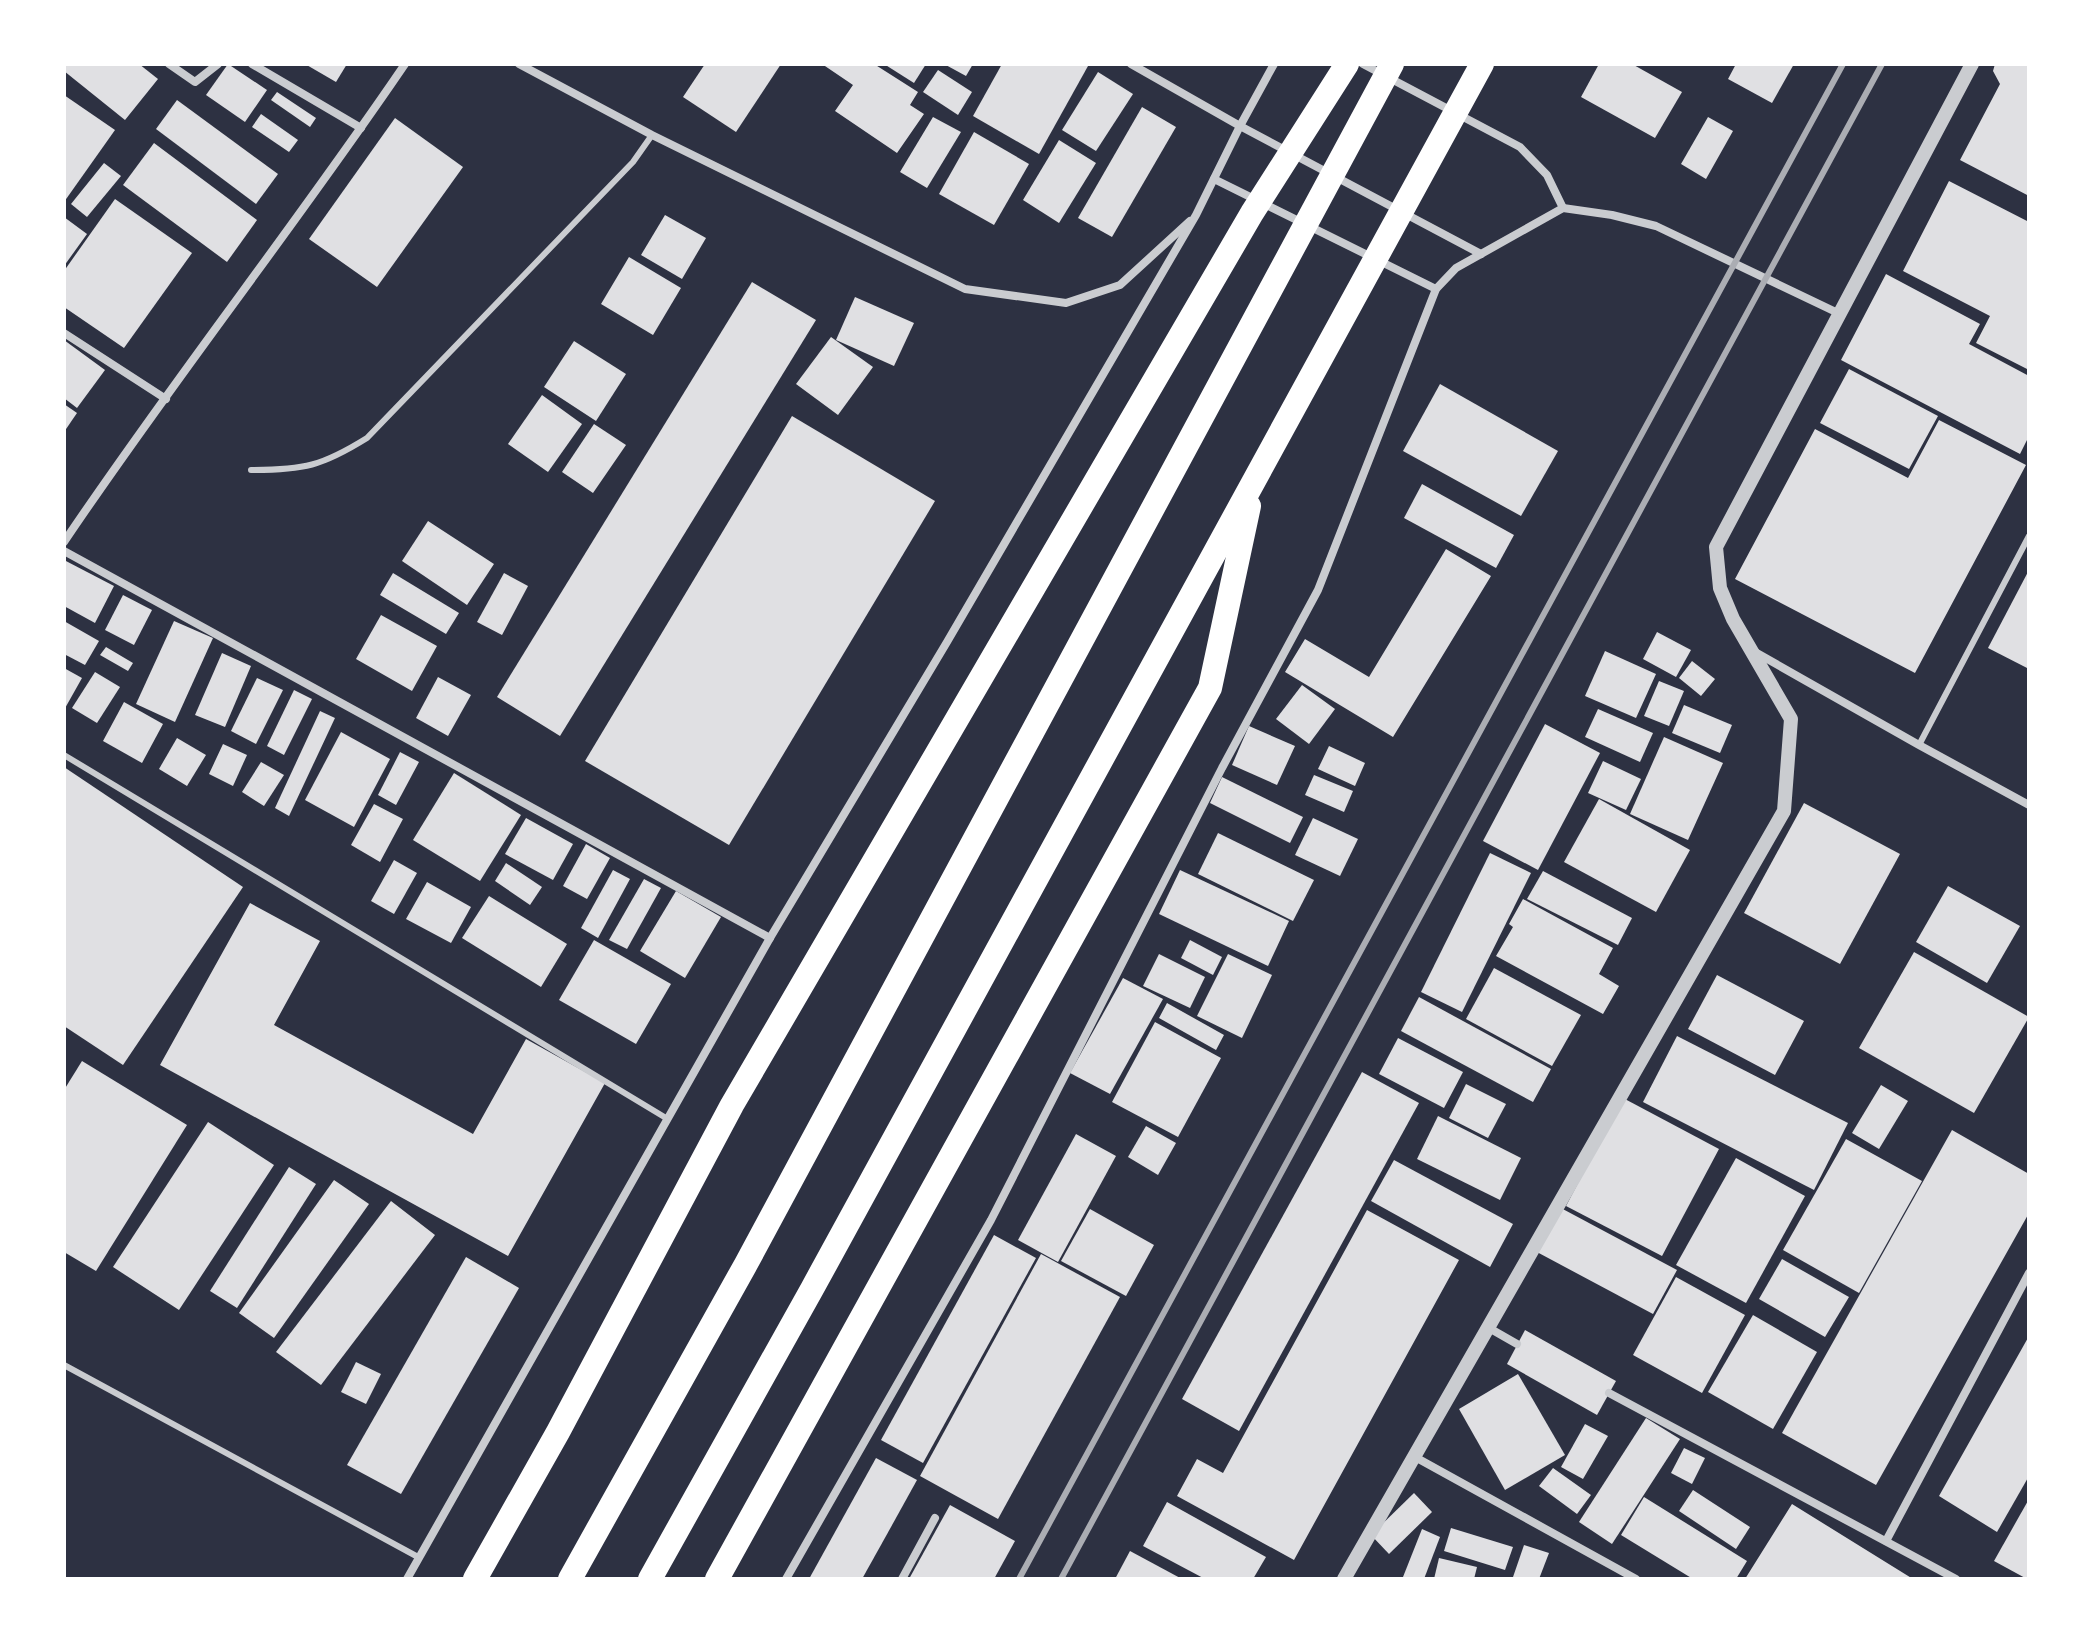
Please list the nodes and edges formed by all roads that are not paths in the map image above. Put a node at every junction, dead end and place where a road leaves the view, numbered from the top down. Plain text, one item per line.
1 (169, 64) edge
2 (218, 64) edge
3 (252, 64) edge
4 (405, 64) edge
5 (519, 64) edge
6 (1131, 64) edge
7 (1274, 64) edge
8 (1347, 64) edge
9 (1363, 64) edge
10 (1392, 64) edge
11 (1482, 64) edge
12 (1972, 64) edge
13 (1240, 126) junction
14 (361, 128) junction
15 (652, 135) junction
16 (1214, 179) junction
17 (1563, 208) junction
18 (1196, 215) junction
19 (1481, 254) junction
20 (1436, 289) junction
21 (1838, 313) junction
22 (64, 333) edge
23 (166, 399) junction
24 (251, 470) dead end
25 (1255, 481) junction
26 (2029, 536) edge
27 (64, 542) edge
28 (64, 551) edge
29 (1755, 652) junction
30 (1919, 745) junction
31 (64, 755) edge
32 (2029, 805) edge
33 (770, 938) junction
34 (666, 1118) junction
35 (2029, 1273) edge
36 (1489, 1328) junction
37 (1517, 1344) dead end
38 (64, 1365) edge
39 (1609, 1393) dead end
40 (1415, 1457) junction
41 (935, 1518) dead end
42 (1886, 1541) junction
43 (418, 1557) junction
44 (407, 1579) edge
45 (475, 1579) edge
46 (570, 1579) edge
47 (650, 1579) edge
48 (717, 1579) edge
49 (786, 1579) edge
50 (902, 1579) edge
51 (1344, 1579) edge
52 (1636, 1579) edge
53 (1956, 1579) edge

1 - 2 street
3 - 14 street
4 - 14 street
5 - 15 street
6 - 13 street
7 - 13 street
8 - 45 highway
9 - 17 street
10 - 46 highway
11 - 25 highway
12 - 21 street
13 - 16 street
13 - 19 street
14 - 23 street
15 - 18 street
15 - 24 lane
16 - 18 street
16 - 20 street
17 - 19 street
17 - 21 street
18 - 33 street
19 - 20 street
20 - 49 street
21 - 29 street
22 - 23 street
23 - 27 street
25 - 47 highway
25 - 48 highway
26 - 30 lane
28 - 33 street
29 - 30 street
29 - 36 street
30 - 32 street
31 - 34 lane
33 - 34 street
34 - 43 street
35 - 42 street
36 - 37 street
36 - 40 street
38 - 43 lane
39 - 42 street
40 - 51 street
40 - 52 street
41 - 50 street
42 - 53 street
43 - 44 street

